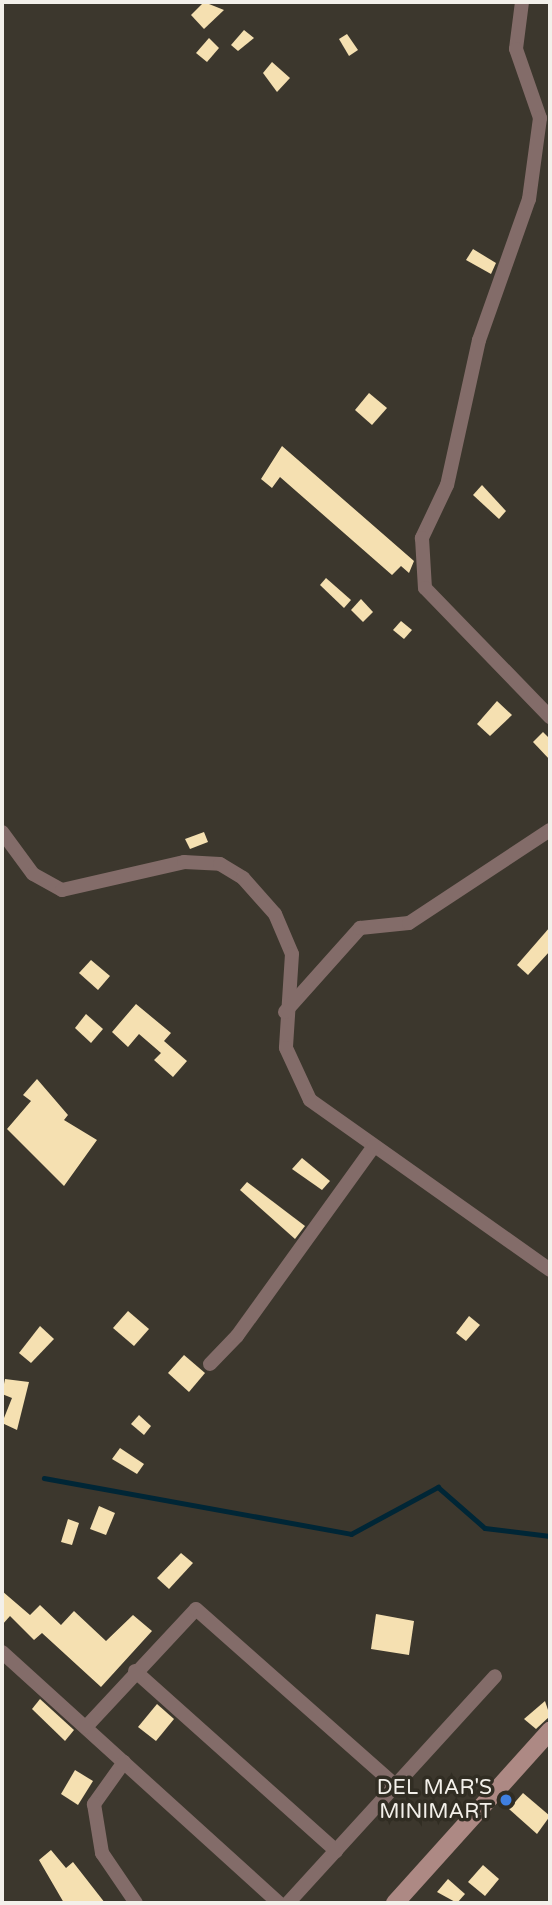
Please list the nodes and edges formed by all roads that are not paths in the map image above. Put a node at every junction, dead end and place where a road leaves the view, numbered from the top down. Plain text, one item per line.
1 (522, 2) edge
2 (550, 717) edge
3 (550, 830) edge
4 (2, 832) edge
5 (284, 1012) junction
6 (374, 1146) junction
7 (550, 1270) edge
8 (210, 1364) dead end
9 (2, 1651) edge
10 (135, 1671) junction
11 (495, 1676) dead end
12 (86, 1727) junction
13 (550, 1731) edge
14 (124, 1762) junction
15 (395, 1786) junction
16 (335, 1851) junction
17 (136, 1903) edge
18 (279, 1903) edge
19 (288, 1903) edge
20 (395, 1903) edge

1 - 2 street
3 - 5 street
4 - 5 street
5 - 6 street
6 - 7 street
6 - 8 street
9 - 12 street
10 - 12 street
10 - 15 street
10 - 16 street
11 - 15 street
12 - 14 street
13 - 20 street
14 - 17 street
14 - 18 street
15 - 16 street
16 - 19 street

